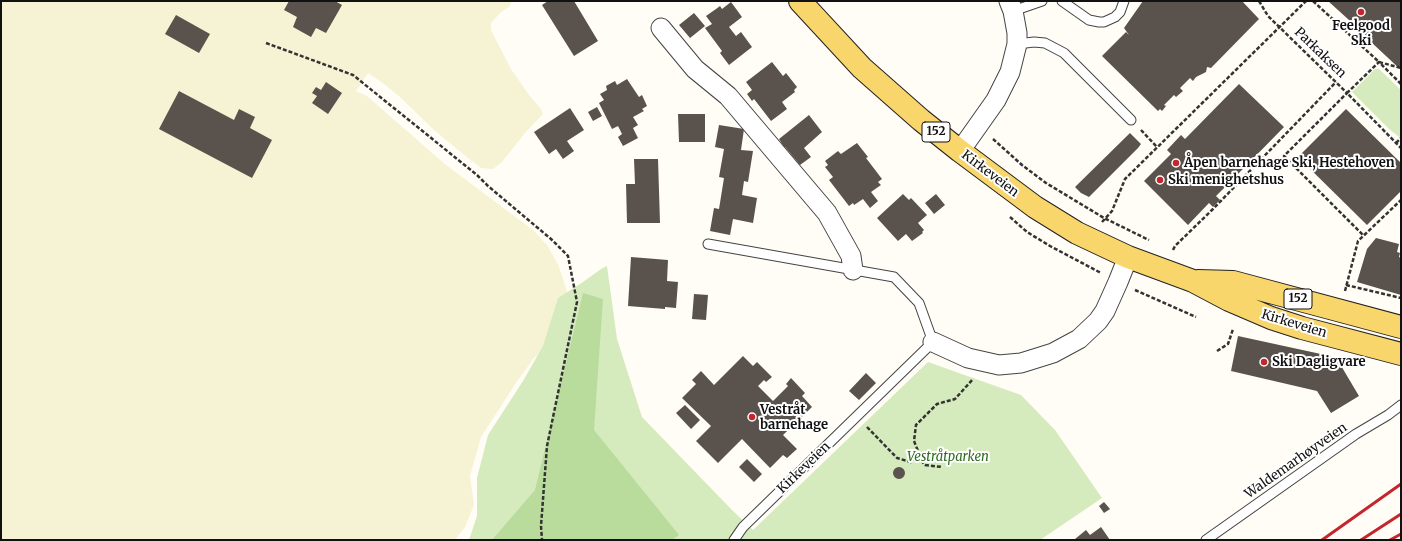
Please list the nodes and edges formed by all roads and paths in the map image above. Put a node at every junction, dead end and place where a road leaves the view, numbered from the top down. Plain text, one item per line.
1 (800, 1) edge
2 (1042, 1) edge
3 (1062, 1) edge
4 (1124, 1) edge
5 (1259, 1) edge
6 (1306, 1) edge
7 (1313, 1) edge
8 (1011, 6) edge
9 (1280, 27) junction
10 (661, 28) dead end
11 (266, 43) dead end
12 (1017, 44) junction
13 (1379, 62) junction
14 (1401, 68) edge
15 (1336, 82) junction
16 (1401, 84) edge
17 (1347, 93) junction
18 (1131, 120) joint
19 (992, 138) dead end
20 (1401, 138) edge
21 (1396, 143) junction
22 (1157, 147) junction
23 (1401, 148) edge
24 (960, 151) junction
25 (1401, 200) edge
26 (1104, 218) junction
27 (1098, 227) dead end
28 (1027, 232) dead end
29 (1363, 235) junction
30 (1152, 241) dead end
31 (708, 244) dead end
32 (1173, 250) dead end
33 (1128, 257) junction
34 (853, 270) junction
35 (1102, 274) junction
36 (1106, 276) dead end
37 (1100, 280) dead end
38 (1193, 281) junction
39 (1346, 285) junction
40 (1131, 288) dead end
41 (1343, 296) dead end
42 (1401, 298) edge
43 (1196, 317) dead end
44 (1401, 327) edge
45 (1233, 329) dead end
46 (934, 342) junction
47 (1217, 350) dead end
48 (1401, 354) edge
49 (982, 361) junction
50 (1401, 405) edge
51 (856, 416) junction
52 (917, 456) junction
53 (942, 467) dead end
54 (542, 540) edge
55 (734, 540) edge
56 (1206, 540) edge

1 - 24 main road, Kirkeveien / 152
2 - 8 lane
3 - 4 lane
5 - 9 path, Parkaksen
6 - 9 path
7 - 13 path
8 - 12 street
9 - 15 path, Parkaksen
9 - 22 path
10 - 34 street
11 - 54 path
12 - 18 lane
12 - 24 street
13 - 14 path
13 - 16 path
13 - 17 path, Parkaksen
15 - 17 path, Parkaksen
15 - 32 path
17 - 21 path, Parkaksen
17 - 29 path
18 - 22 path
19 - 26 path
20 - 21 path
21 - 23 path, Parkaksen
22 - 26 path
24 - 33 main road, Kirkeveien / 152
25 - 29 path
26 - 27 path
26 - 30 path
28 - 35 path
29 - 39 path
31 - 34 lane
33 - 38 main road, Kirkeveien / 152
33 - 49 street
34 - 46 lane
35 - 36 path
35 - 37 path
38 - 44 main road, Kirkeveien / 152
38 - 48 main road, Kirkeveien / 152
39 - 41 path
39 - 42 path
40 - 43 path
45 - 47 path
46 - 49 street
46 - 51 lane, Kirkeveien
49 - 52 path
50 - 56 lane, Waldemarhøyveien
51 - 52 path
51 - 55 lane, Kirkeveien
52 - 53 path

